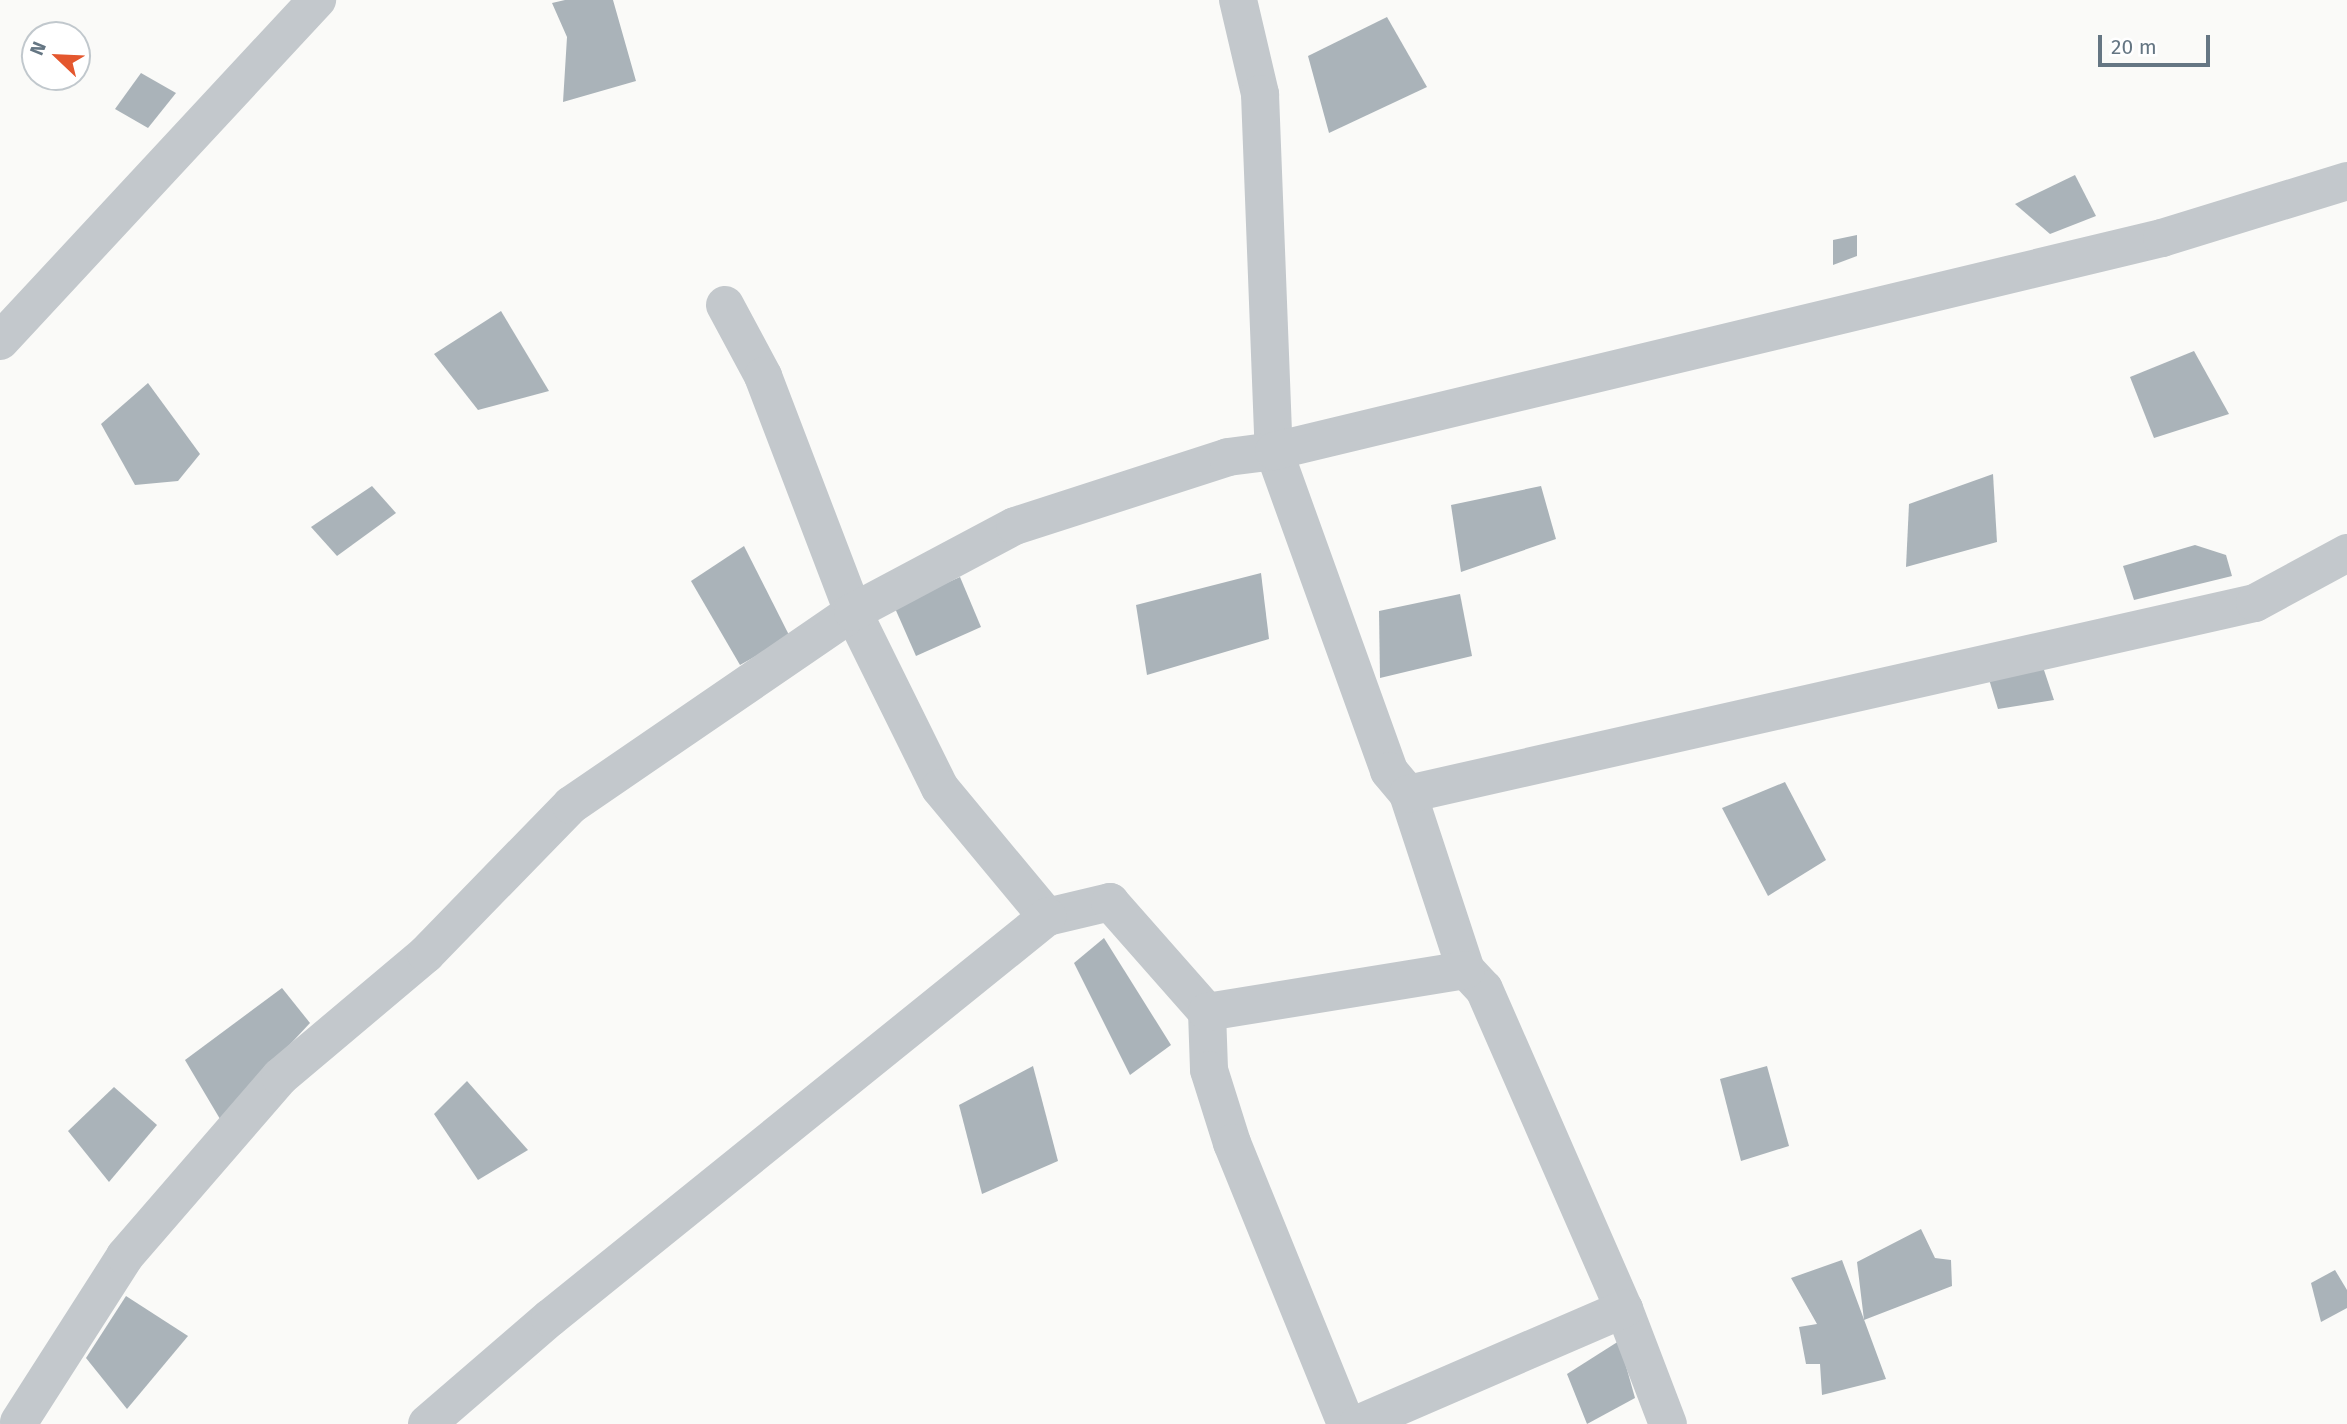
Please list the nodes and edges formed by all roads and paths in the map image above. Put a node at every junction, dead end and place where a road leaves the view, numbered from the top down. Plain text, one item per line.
1 (317, 0) edge
2 (1238, 0) edge
3 (2347, 181) edge
4 (725, 305) dead end
5 (0, 341) edge
6 (1274, 451) junction
7 (2347, 553) edge
8 (853, 612) junction
9 (1408, 794) junction
10 (1048, 917) junction
11 (1466, 970) junction
12 (1207, 1012) junction
13 (1624, 1309) junction
14 (14, 1418) edge
15 (427, 1424) edge
16 (1346, 1424) edge
17 (1358, 1424) edge
18 (1668, 1424) edge

1 - 5 street
2 - 6 street
3 - 6 street
4 - 8 street
6 - 8 street
6 - 9 street
7 - 9 street
8 - 10 street
8 - 14 street
9 - 11 street
10 - 12 street
10 - 15 street
11 - 12 street
11 - 13 street
12 - 16 street
13 - 17 street
13 - 18 street

